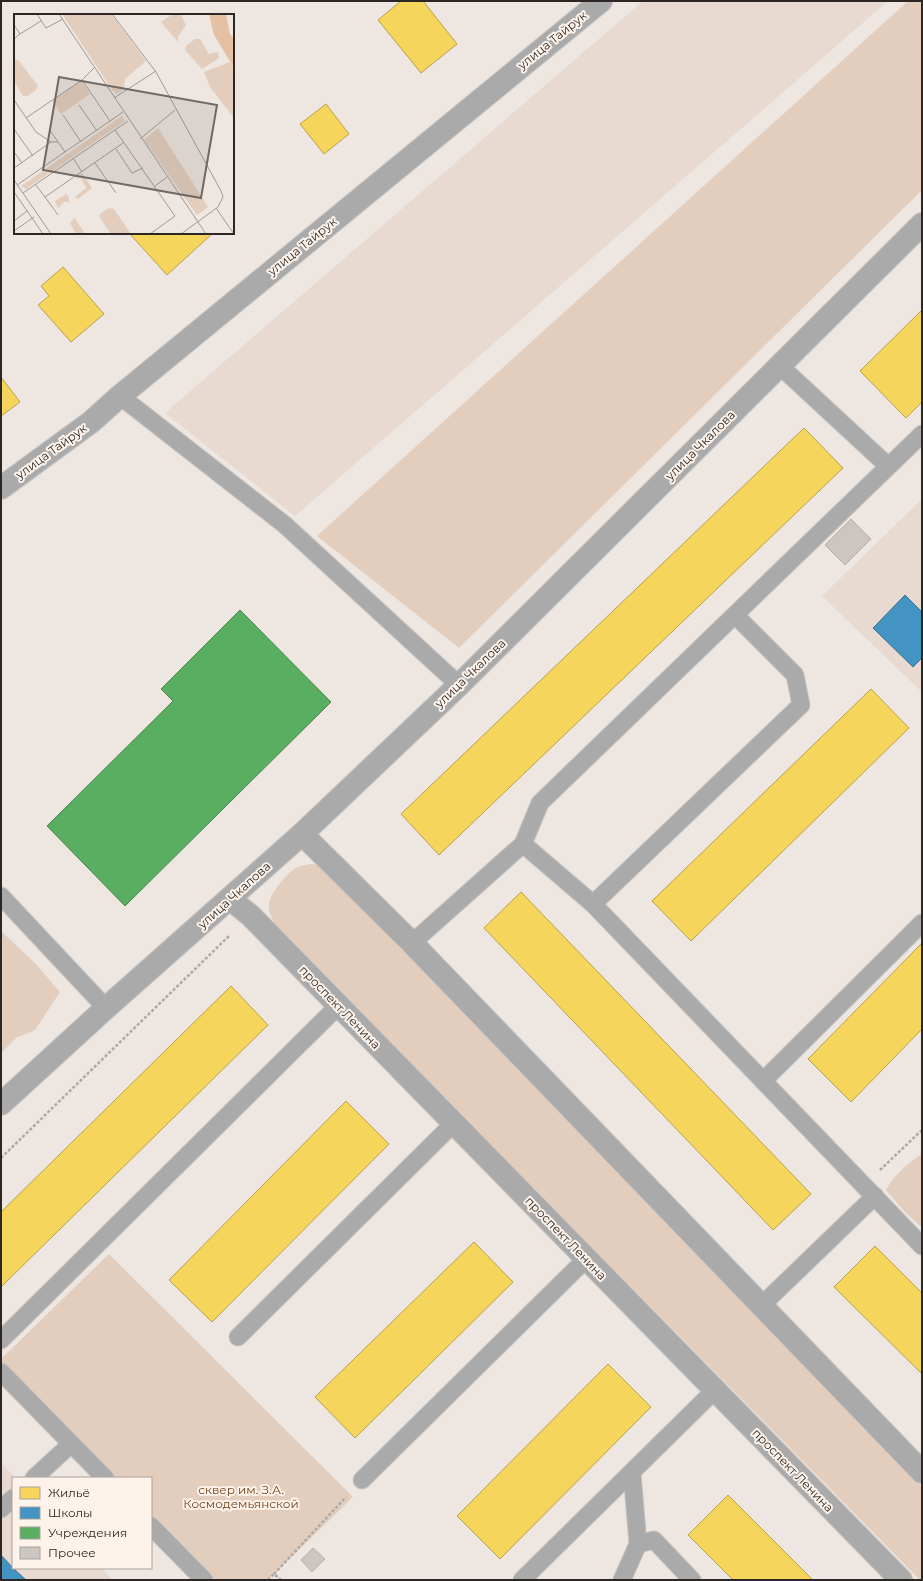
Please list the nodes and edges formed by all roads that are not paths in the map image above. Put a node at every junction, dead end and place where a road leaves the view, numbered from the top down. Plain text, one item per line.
1 (600, 1) edge
2 (922, 224) edge
3 (780, 366) junction
4 (120, 396) junction
5 (922, 434) edge
6 (888, 466) junction
7 (1, 488) edge
8 (735, 614) junction
9 (459, 685) junction
10 (302, 834) junction
11 (523, 844) junction
12 (1, 896) edge
13 (230, 899) junction
14 (593, 904) junction
15 (922, 923) edge
16 (412, 942) junction
17 (338, 1006) junction
18 (106, 1008) junction
19 (763, 1081) junction
20 (1, 1104) edge
21 (454, 1123) junction
22 (869, 1191) junction
23 (922, 1246) edge
24 (586, 1259) junction
25 (762, 1305) junction
26 (238, 1337) dead end
27 (1, 1340) edge
28 (1, 1372) edge
29 (715, 1390) junction
30 (71, 1444) junction
31 (922, 1472) edge
32 (632, 1474) junction
33 (35, 1477) edge
34 (103, 1477) edge
35 (362, 1480) road end
36 (12, 1499) edge
37 (1, 1509) edge
38 (152, 1527) edge
39 (638, 1544) junction
40 (204, 1580) edge
41 (522, 1580) edge
42 (622, 1580) edge
43 (692, 1580) edge
44 (901, 1580) edge

1 - 4 street, улица Тайрук
2 - 3 street, улица Чкалова
3 - 6 lane
3 - 9 street, улица Чкалова
4 - 7 street, улица Тайрук
4 - 9 lane
5 - 6 lane
6 - 8 lane
8 - 11 lane
8 - 14 lane
9 - 10 street, улица Чкалова
10 - 13 street, улица Чкалова
10 - 16 street
11 - 14 lane
11 - 16 lane
12 - 18 lane
13 - 17 street, проспект Ленина
13 - 18 street, улица Чкалова
14 - 19 lane
15 - 19 lane
16 - 25 street
17 - 21 street, проспект Ленина
17 - 27 lane
18 - 20 street, улица Чкалова
19 - 22 lane
21 - 24 street, проспект Ленина
21 - 26 lane
22 - 23 lane
22 - 25 lane
24 - 29 street, проспект Ленина
24 - 35 lane
25 - 31 street
28 - 30 lane
29 - 32 lane
29 - 44 street, проспект Ленина
30 - 33 lane
30 - 34 lane
32 - 39 lane
32 - 41 lane
36 - 37 lane
38 - 40 lane
39 - 42 lane
39 - 43 lane

